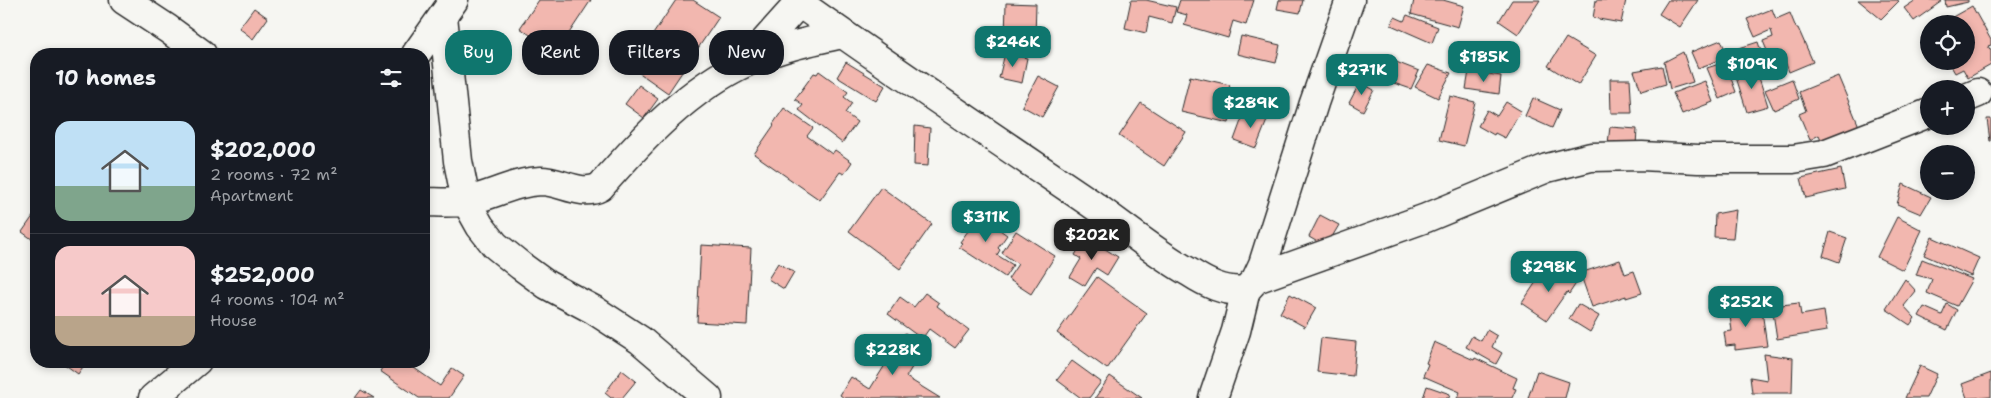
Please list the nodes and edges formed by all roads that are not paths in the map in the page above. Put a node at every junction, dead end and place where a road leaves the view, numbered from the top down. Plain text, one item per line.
1 (124, 0) edge
2 (1350, 0) edge
3 (797, 1) edge
4 (449, 8) edge
5 (773, 30) edge
6 (842, 34) junction
7 (194, 48) edge
8 (420, 48) edge
9 (784, 48) edge
10 (724, 75) edge
11 (1920, 117) edge
12 (466, 201) junction
13 (430, 202) edge
14 (1251, 284) junction
15 (189, 368) edge
16 (153, 398) edge
17 (708, 398) edge
18 (1214, 398) edge

1 - 7 street
2 - 14 street
3 - 5 street
3 - 6 street
4 - 8 street
4 - 12 street
6 - 9 street
6 - 14 street
10 - 12 street
11 - 14 street
12 - 13 street
12 - 17 street
14 - 18 street
15 - 16 street

